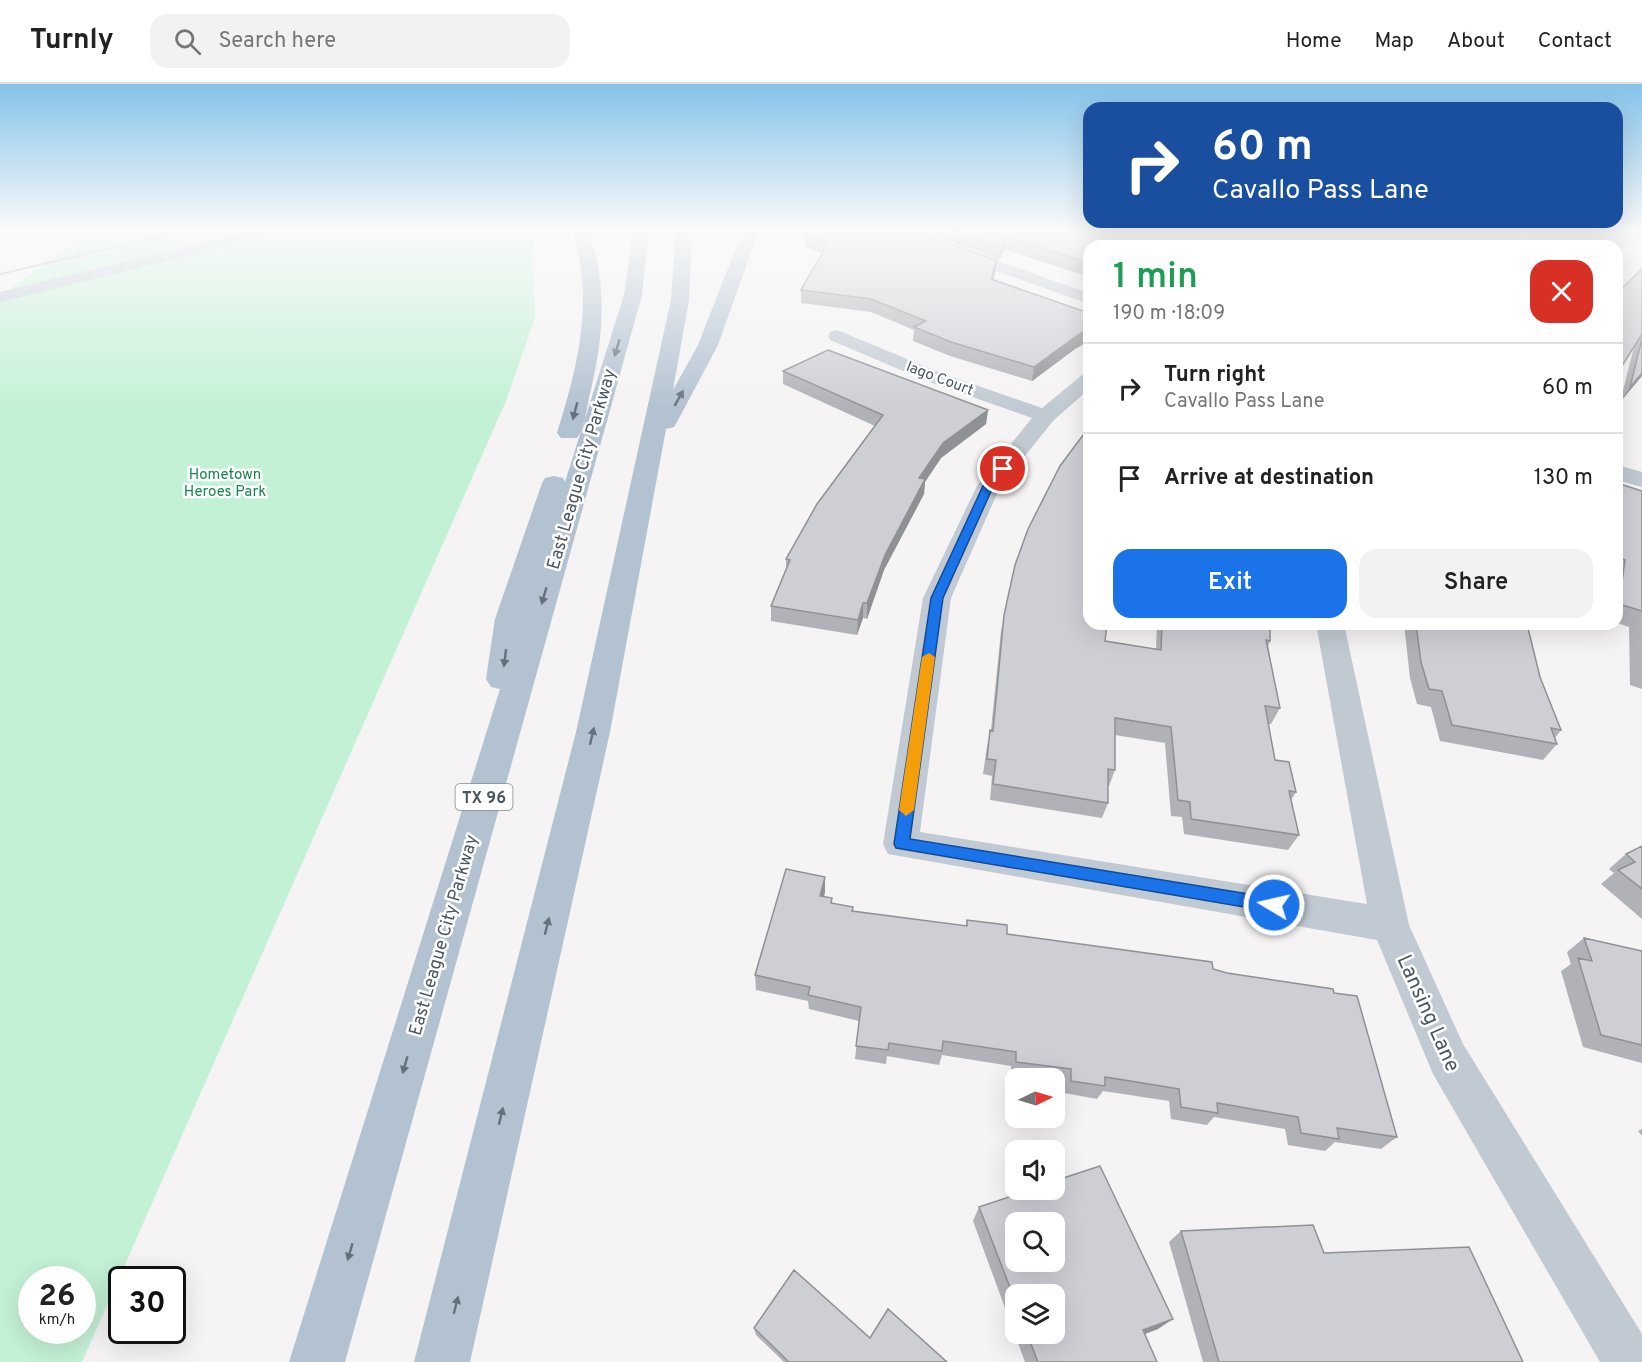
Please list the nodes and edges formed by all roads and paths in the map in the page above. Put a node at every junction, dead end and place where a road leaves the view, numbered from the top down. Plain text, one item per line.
1 (30, 290) edge
2 (591, 290) edge
3 (634, 290) edge
4 (681, 290) edge
5 (729, 290) edge
6 (1063, 290) edge
7 (0, 297) edge
8 (1083, 297) edge
9 (837, 336) dead end
10 (1083, 384) edge
11 (1045, 416) junction
12 (650, 450) junction
13 (1331, 630) edge
14 (490, 779) junction
15 (1390, 925) junction
16 (317, 1362) edge
17 (442, 1362) edge
18 (1629, 1362) edge

1 - 7 street
2 -> 14 main road
3 -> 14 main road, East League City Parkway / TX 96
4 - 12 main road
12 -> 5 main road
6 - 8 street
9 - 11 street, Iago Court
10 - 11 street
11 - 15 street
17 -> 12 main road
13 - 15 street, Lansing Lane
14 -> 16 main road, East League City Parkway / TX 96
15 - 18 street, Lansing Lane

